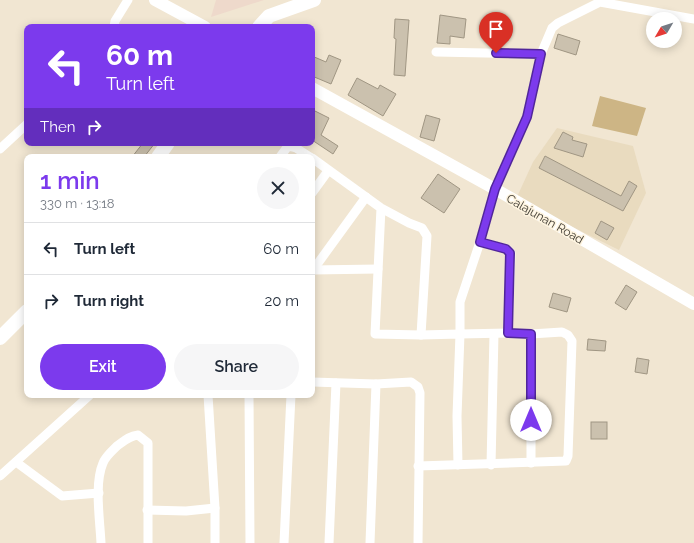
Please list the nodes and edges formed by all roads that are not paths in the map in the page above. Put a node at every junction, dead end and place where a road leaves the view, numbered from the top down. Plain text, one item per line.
1 (128, 0) edge
2 (155, 0) edge
3 (314, 0) edge
4 (694, 19) edge
5 (114, 24) edge
6 (199, 24) edge
7 (262, 24) edge
8 (436, 52) dead end
9 (541, 54) junction
10 (315, 90) edge
11 (24, 127) edge
12 (288, 146) edge
13 (0, 149) edge
14 (305, 154) edge
15 (315, 161) edge
16 (328, 171) junction
17 (315, 189) edge
18 (495, 189) junction
19 (366, 197) junction
20 (381, 208) junction
21 (480, 242) junction
22 (315, 267) edge
23 (378, 269) junction
24 (315, 270) edge
25 (694, 304) edge
26 (24, 315) edge
27 (508, 333) junction
28 (460, 334) junction
29 (494, 334) junction
30 (531, 334) junction
31 (421, 335) junction
32 (0, 338) edge
33 (315, 382) edge
34 (336, 383) junction
35 (376, 384) junction
36 (87, 398) edge
37 (208, 398) edge
38 (249, 398) edge
39 (291, 398) edge
40 (16, 462) junction
41 (531, 463) junction
42 (491, 464) junction
43 (458, 465) junction
44 (418, 466) junction
45 (0, 476) edge
46 (99, 493) junction
47 (215, 508) junction
48 (147, 510) junction
49 (101, 543) edge
50 (148, 543) edge
51 (215, 543) edge
52 (250, 543) edge
53 (284, 543) edge
54 (329, 543) edge
55 (370, 543) edge
56 (418, 543) edge

1 - 5 street
2 - 6 main road
3 - 7 main road
4 - 9 street
8 - 9 street
9 - 18 street
10 - 18 main road, Calajunan Road
11 - 13 street
12 - 14 street
15 - 16 street
16 - 17 street
16 - 19 street
18 - 21 street
18 - 25 main road, Calajunan Road
19 - 20 street
19 - 22 street
20 - 23 street
20 - 31 street
21 - 27 street
21 - 28 street
23 - 24 street
23 - 31 street
26 - 32 main road
27 - 29 street
27 - 30 street
28 - 29 street
28 - 31 street
28 - 43 street
29 - 42 street
30 - 41 street
30 - 41 street
33 - 34 street
34 - 35 street
34 - 54 street
35 - 44 street
35 - 55 street
36 - 40 street
37 - 47 street
38 - 52 street
39 - 53 street
40 - 45 street
40 - 46 street
41 - 42 street
42 - 43 street
43 - 44 street
44 - 56 street
46 - 48 street
46 - 49 street
47 - 48 street
47 - 51 street
48 - 50 street

